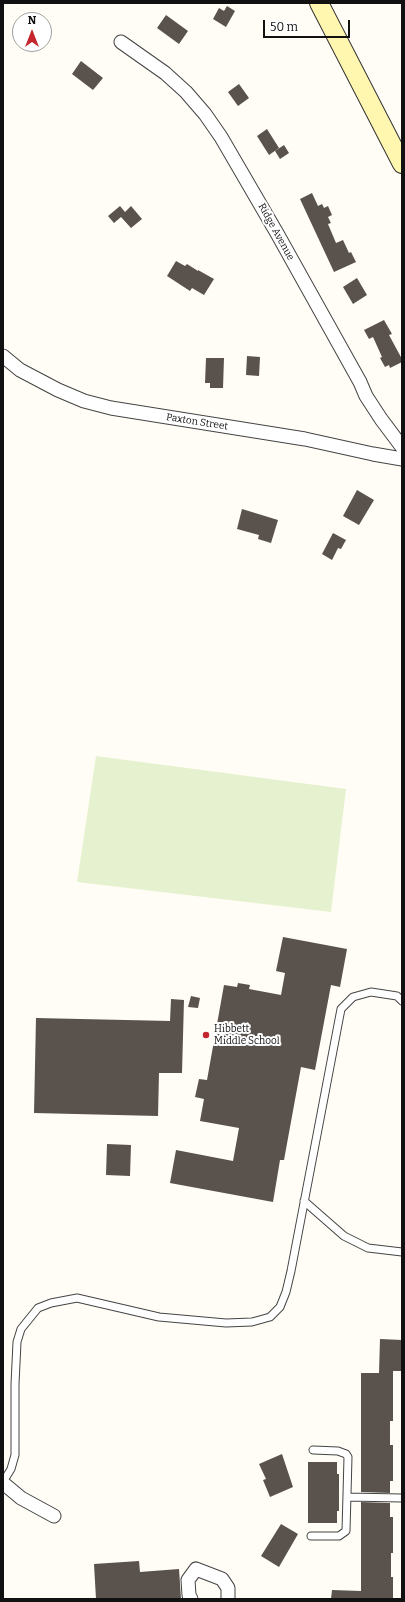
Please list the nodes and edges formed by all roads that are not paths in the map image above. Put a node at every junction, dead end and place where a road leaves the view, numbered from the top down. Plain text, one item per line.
1 (319, 3) edge
2 (121, 42) dead end
3 (402, 164) edge
4 (3, 356) edge
5 (402, 447) edge
6 (402, 459) edge
7 (402, 1001) edge
8 (304, 1201) junction
9 (402, 1252) edge
10 (313, 1450) dead end
11 (3, 1482) edge
12 (347, 1497) junction
13 (402, 1498) edge
14 (54, 1516) dead end
15 (311, 1536) dead end
16 (191, 1599) edge
17 (228, 1599) edge

1 - 3 main road
2 - 5 street, Ridge Avenue
4 - 6 street, Paxton Street
7 - 8 lane
8 - 9 lane
8 - 11 lane
10 - 12 lane
11 - 14 street
12 - 13 lane
12 - 15 lane
16 - 17 street

